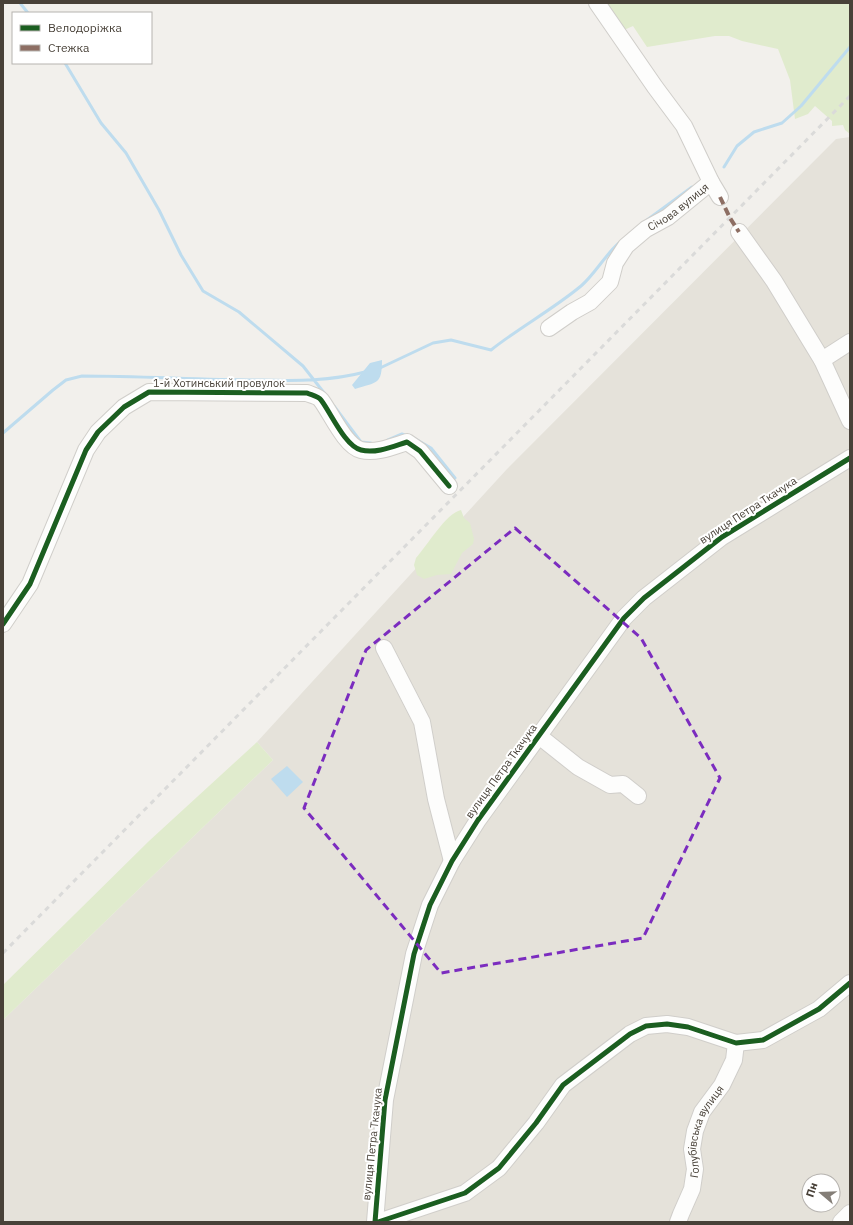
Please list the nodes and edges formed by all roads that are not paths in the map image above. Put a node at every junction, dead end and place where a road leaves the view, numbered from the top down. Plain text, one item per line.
1 (597, 3) edge
2 (711, 182) junction
3 (720, 197) dead end
4 (739, 232) dead end
5 (549, 328) dead end
6 (850, 342) edge
7 (822, 360) junction
8 (850, 421) edge
9 (850, 458) edge
10 (449, 486) dead end
11 (3, 624) edge
12 (384, 648) dead end
13 (539, 736) junction
14 (638, 796) dead end
15 (452, 862) junction
16 (850, 983) edge
17 (736, 1043) junction
18 (850, 1213) edge
19 (376, 1222) edge
20 (678, 1222) edge
21 (841, 1222) edge

1 - 2 street, Січова вулиця
2 - 3 street
2 - 5 street, Січова вулиця
4 - 7 street
6 - 7 street
7 - 8 street
9 - 13 street, вулиця Петра Ткачука
10 - 11 street, 1-й Хотинський провулок
12 - 15 street
13 - 14 street
13 - 15 street, вулиця Петра Ткачука
15 - 19 street, вулиця Петра Ткачука
16 - 17 street
17 - 19 street
17 - 20 street, Голубівська вулиця
18 - 21 street

